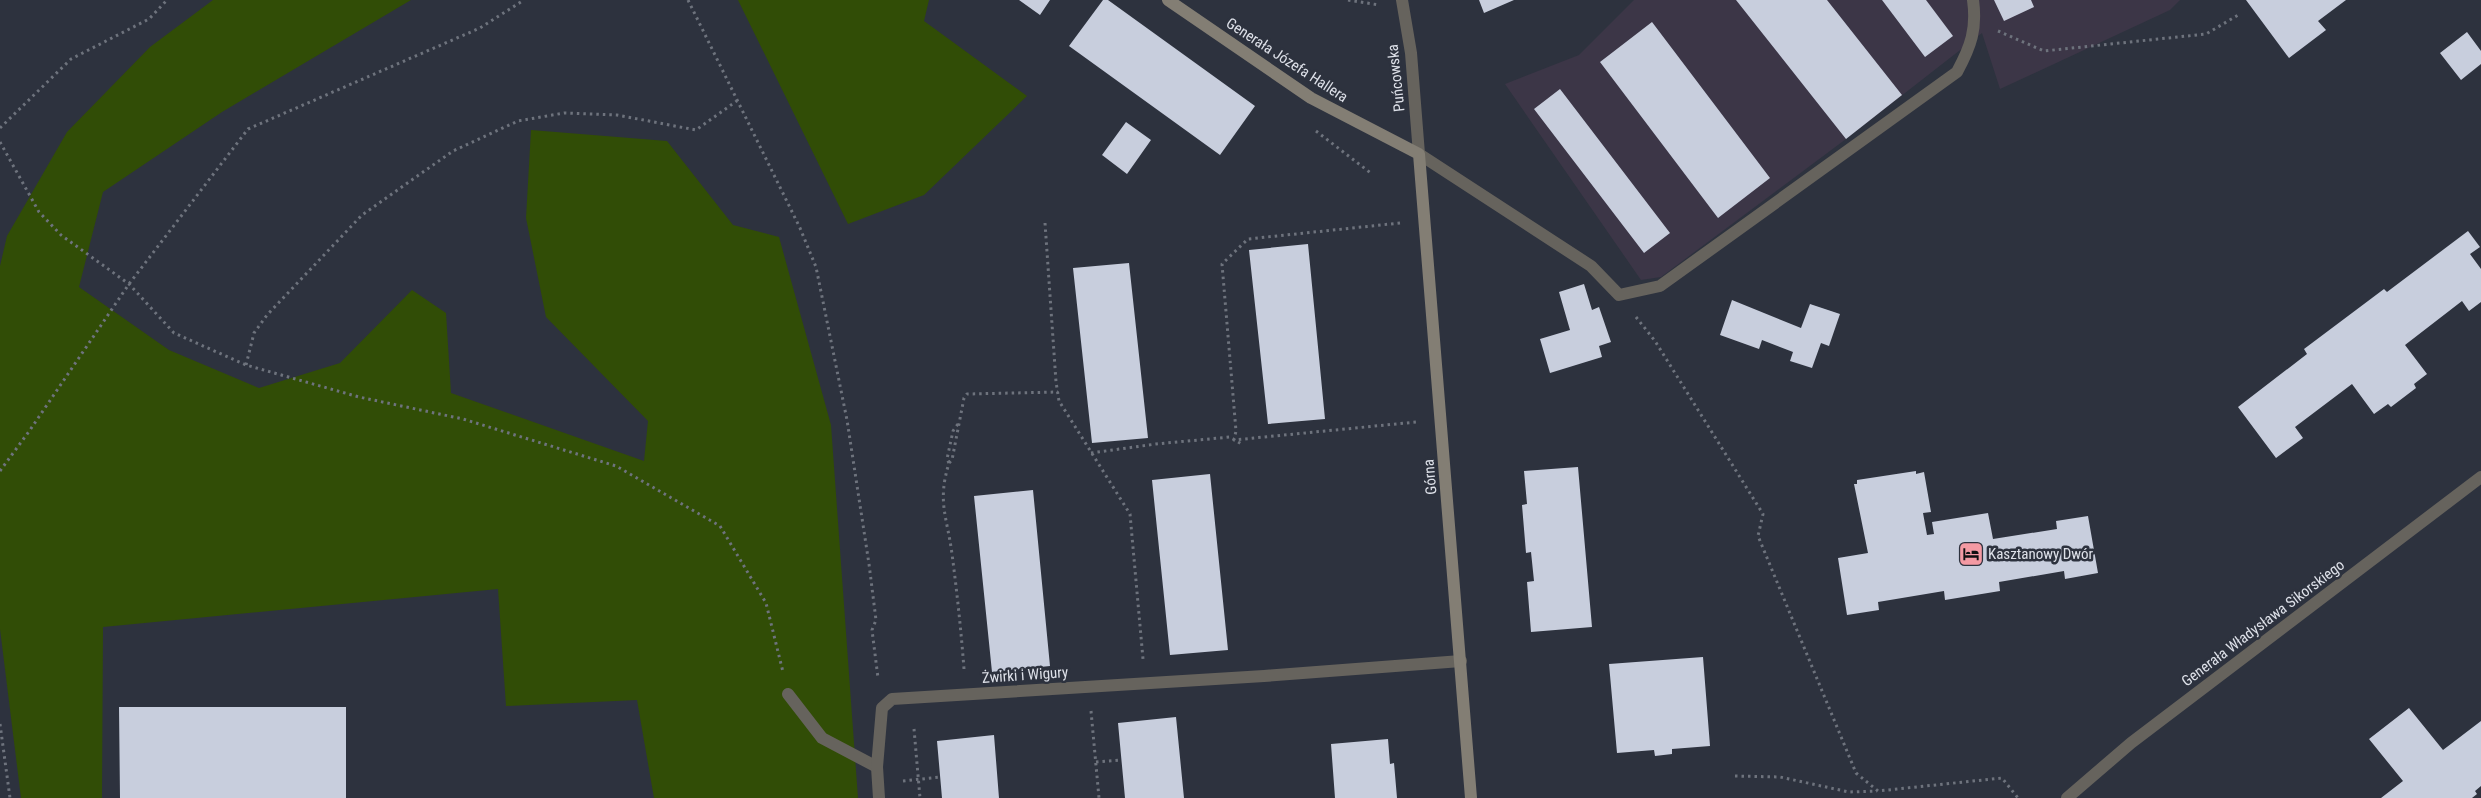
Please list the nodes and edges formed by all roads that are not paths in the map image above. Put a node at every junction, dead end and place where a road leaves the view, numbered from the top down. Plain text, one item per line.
1 (1168, 0) edge
2 (1402, 0) edge
3 (1973, 0) edge
4 (1419, 154) junction
5 (2481, 477) edge
6 (1461, 661) junction
7 (788, 694) road end
8 (877, 767) junction
9 (880, 798) edge
10 (1471, 798) edge
11 (2067, 798) edge

1 - 4 street, Generała Józefa Hallera
2 - 4 street, Puńcowska
3 - 4 street
4 - 6 street, Górna
5 - 11 street, Generała Władysława Sikorskiego
6 - 8 street, Żwirki i Wigury
6 - 10 street, Górna
7 - 8 street
8 - 9 street

